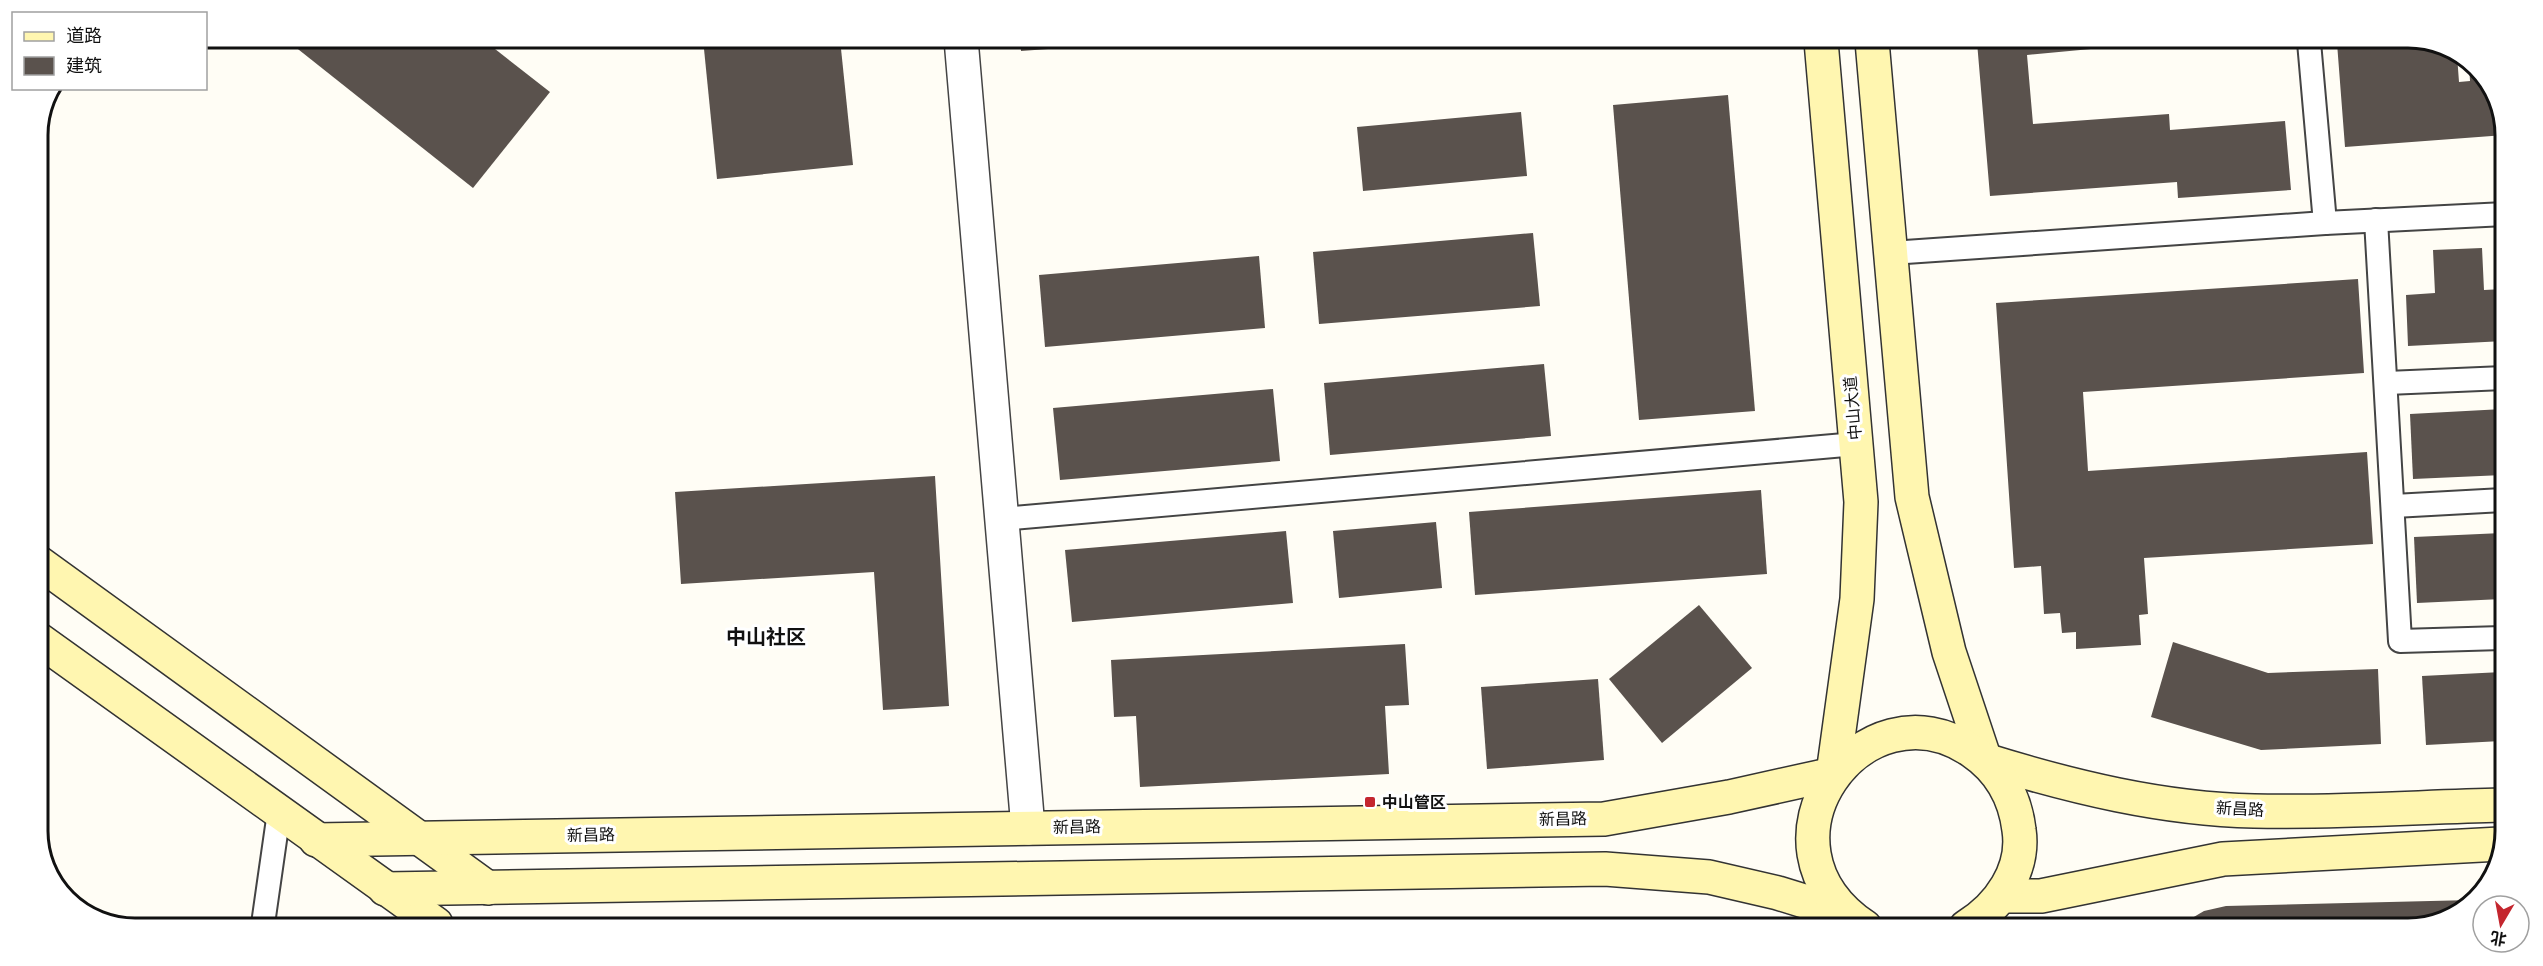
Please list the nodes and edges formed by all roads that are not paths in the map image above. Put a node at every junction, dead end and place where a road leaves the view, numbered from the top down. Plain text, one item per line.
1 (962, 48) edge
2 (1822, 48) edge
3 (1873, 48) edge
4 (2310, 48) edge
5 (2495, 214) edge
6 (2376, 220) junction
7 (2325, 223) junction
8 (1891, 253) junction
9 (2495, 378) edge
10 (2387, 382) junction
11 (1856, 444) junction
12 (2495, 500) edge
13 (2394, 506) junction
14 (1002, 519) junction
15 (48, 569) edge
16 (2495, 638) edge
17 (48, 646) edge
18 (1985, 760) junction
19 (1833, 774) junction
20 (2495, 805) edge
21 (279, 812) junction
22 (1028, 828) junction
23 (419, 838) junction
24 (316, 840) junction
25 (2493, 844) edge
26 (488, 888) junction
27 (385, 889) junction
28 (2002, 896) junction
29 (264, 918) edge
30 (427, 918) edge
31 (1841, 918) edge
32 (1850, 918) edge
33 (1982, 918) edge
34 (1999, 918) edge

1 - 14 street
2 - 11 main road, 中山大道
3 - 8 main road
4 - 7 lane
5 - 6 lane
6 - 7 lane
6 - 10 lane
7 - 8 lane
8 - 18 main road
9 - 10 lane
10 - 13 lane
11 - 14 lane
11 - 19 main road, 中山大道
12 - 13 lane
13 - 16 lane
14 - 22 street
15 - 23 main road
17 - 21 main road
18 - 19 main road
18 - 20 main road, 新昌路
18 - 28 main road
19 - 22 main road, 新昌路
19 - 32 main road
21 - 24 main road
21 - 29 lane
22 - 23 main road, 新昌路
23 - 24 main road, 新昌路
23 - 26 main road
24 - 27 main road
25 - 28 main road
26 - 27 main road
26 - 31 main road
27 - 30 main road
28 - 33 main road
28 - 34 main road

